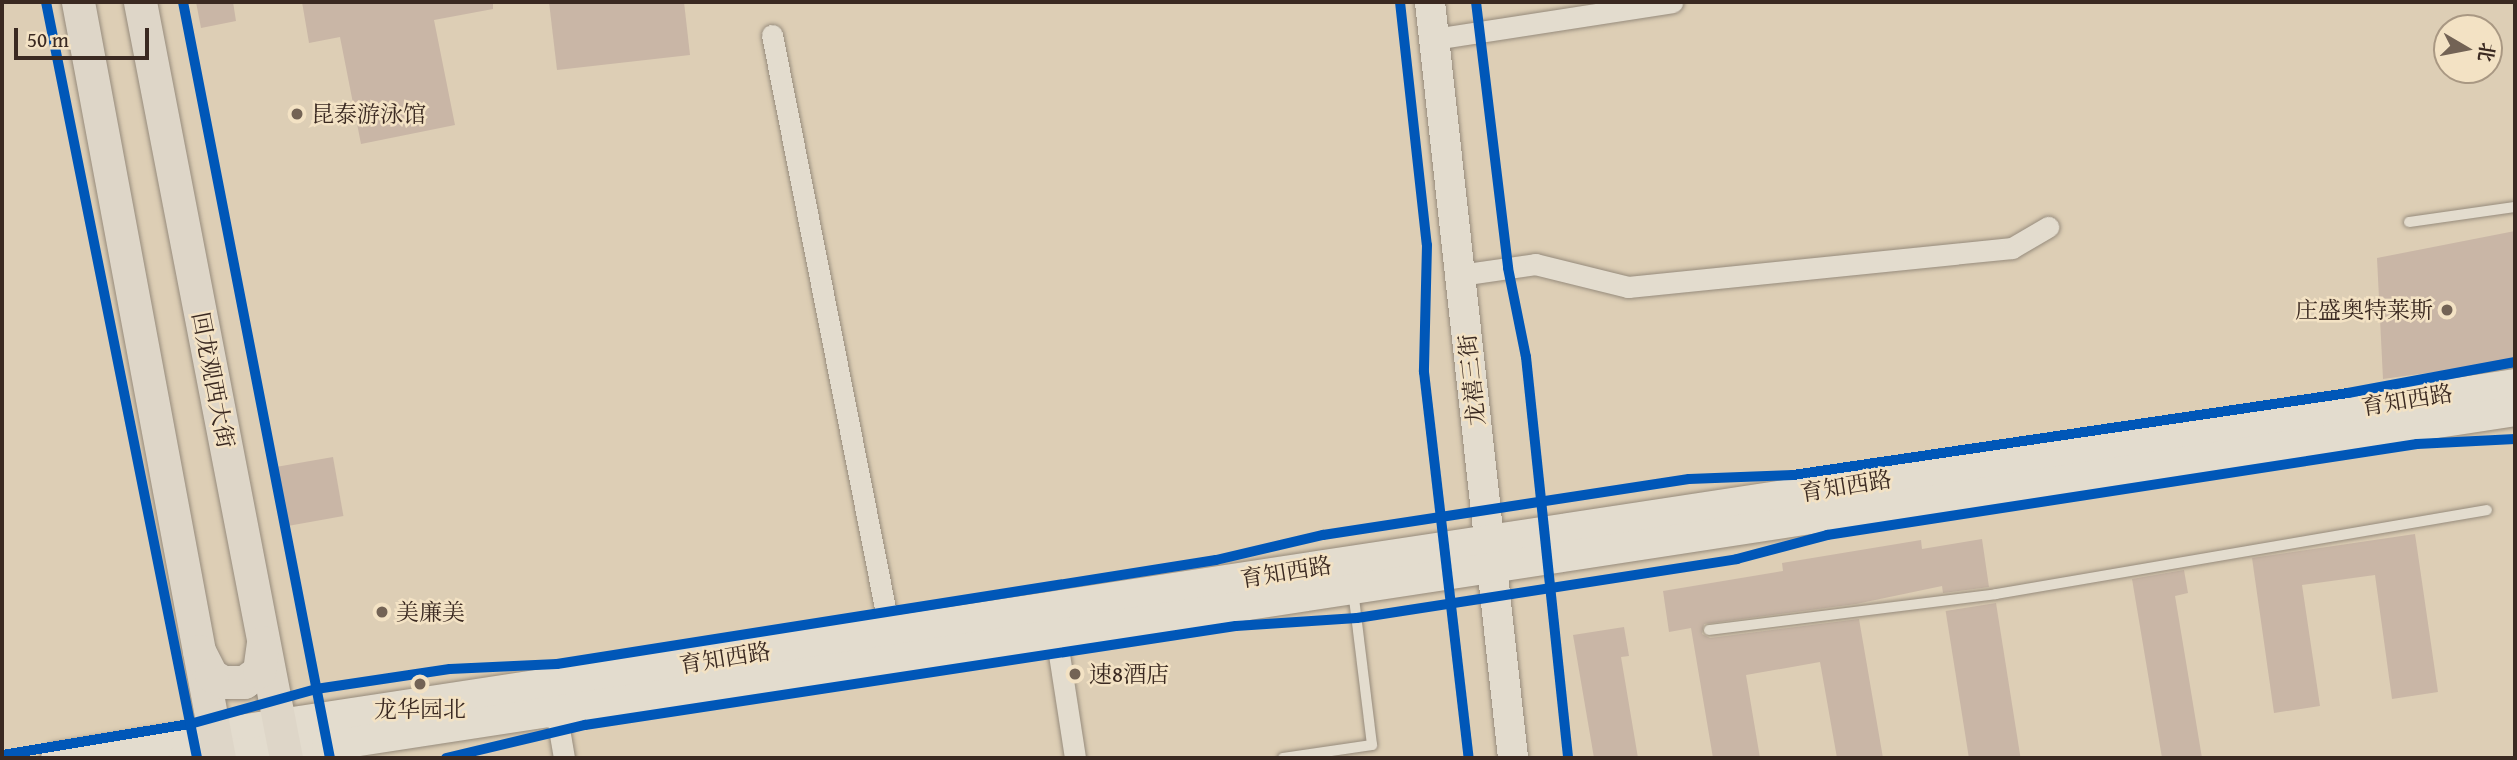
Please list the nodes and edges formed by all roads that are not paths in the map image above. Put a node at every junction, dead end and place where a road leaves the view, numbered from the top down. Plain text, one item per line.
1 (78, 2) edge
2 (140, 2) edge
3 (1430, 2) edge
4 (1672, 2) edge
5 (772, 35) dead end
6 (1434, 39) junction
7 (2515, 207) edge
8 (2409, 222) dead end
9 (2048, 227) dead end
10 (1460, 275) junction
11 (2515, 384) edge
12 (2515, 411) edge
13 (2487, 510) dead end
14 (1491, 554) junction
15 (1353, 589) junction
16 (1054, 621) junction
17 (1709, 630) dead end
18 (262, 636) junction
19 (197, 645) junction
20 (892, 646) junction
21 (556, 711) junction
22 (283, 744) edge
23 (217, 748) edge
24 (56, 758) edge
25 (184, 758) edge
26 (564, 758) edge
27 (1074, 758) edge
28 (1283, 758) edge
29 (1513, 758) edge

1 - 19 main road
2 - 18 main road, 回龙观西大街
3 - 6 street, 龙禧三街
4 - 6 street
5 - 20 street
6 - 10 street, 龙禧三街
7 - 8 lane
9 - 10 street
10 - 14 street, 龙禧三街
11 - 14 street, 育知西路
12 - 14 street, 育知西路
13 - 17 lane
14 - 15 street, 育知西路
14 - 16 street, 育知西路
14 - 29 street, 龙禧三街
15 - 16 street, 育知西路
15 - 28 lane
16 - 20 street, 育知西路
16 - 27 street
18 - 19 main road
18 - 22 main road, 回龙观西大街
19 - 23 main road
20 - 21 street, 育知西路
20 - 22 street, 育知西路
21 - 22 street, 育知西路
21 - 26 street
22 - 23 street, 育知西路
23 - 24 street, 育知西路
23 - 25 street, 育知西路

